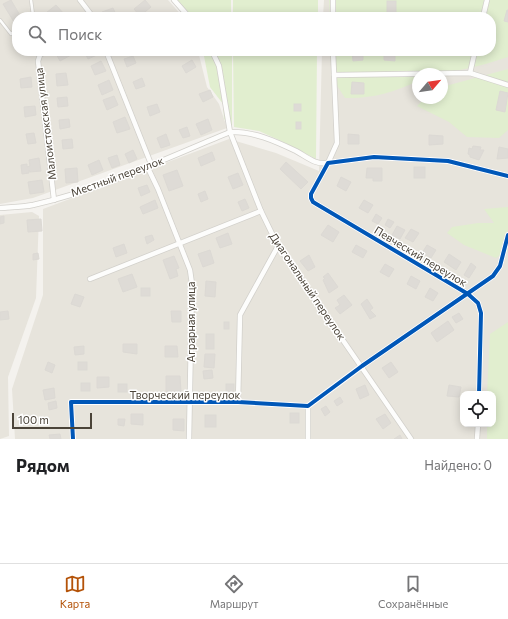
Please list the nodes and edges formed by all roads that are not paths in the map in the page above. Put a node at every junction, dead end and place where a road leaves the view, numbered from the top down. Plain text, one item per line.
1 (31, 0) edge
2 (80, 0) edge
3 (174, 0) edge
4 (333, 0) edge
5 (487, 0) edge
6 (33, 12) edge
7 (88, 12) edge
8 (185, 12) edge
9 (333, 12) edge
10 (484, 12) edge
11 (0, 20) edge
12 (12, 33) edge
13 (40, 56) edge
14 (108, 56) edge
15 (214, 56) edge
16 (334, 56) edge
17 (474, 56) edge
18 (470, 73) junction
19 (334, 75) junction
20 (508, 86) edge
21 (230, 132) junction
22 (328, 163) junction
23 (149, 165) junction
24 (508, 176) edge
25 (54, 200) junction
26 (0, 208) edge
27 (261, 211) junction
28 (508, 235) edge
29 (179, 243) junction
30 (278, 246) junction
31 (90, 278) dead end
32 (468, 294) junction
33 (362, 366) junction
34 (479, 391) edge
35 (238, 402) junction
36 (190, 403) junction
37 (308, 406) junction
38 (478, 427) edge
39 (73, 439) edge
40 (189, 439) edge
41 (308, 439) edge
42 (411, 439) edge
43 (478, 439) edge

1 - 6 lane
2 - 7 street
3 - 8 street
4 - 9 street
5 - 10 street
11 - 12 lane
13 - 25 street, Малоистокская улица
14 - 23 street, Аграрная улица
15 - 21 street, Диагональный переулок
16 - 19 street, Певческий переулок
17 - 18 street
18 - 19 street
18 - 20 street
19 - 22 street, Певческий переулок
21 - 22 street
21 - 23 street, Местный переулок
21 - 27 street, Диагональный переулок
22 - 24 street
22 - 32 street, Певческий переулок
23 - 25 street, Местный переулок
23 - 29 street, Аграрная улица
25 - 26 street, Местный переулок
27 - 29 street
27 - 30 street, Диагональный переулок
28 - 32 street
29 - 31 street
29 - 36 street, Аграрная улица
30 - 33 street, Диагональный переулок
30 - 35 street
32 - 33 street
32 - 34 street, Певческий переулок
33 - 37 street
33 - 42 street, Диагональный переулок
35 - 36 street, Творческий переулок
35 - 37 street, Творческий переулок
36 - 39 street, Творческий переулок
36 - 40 street, Аграрная улица
37 - 41 street
38 - 43 street

